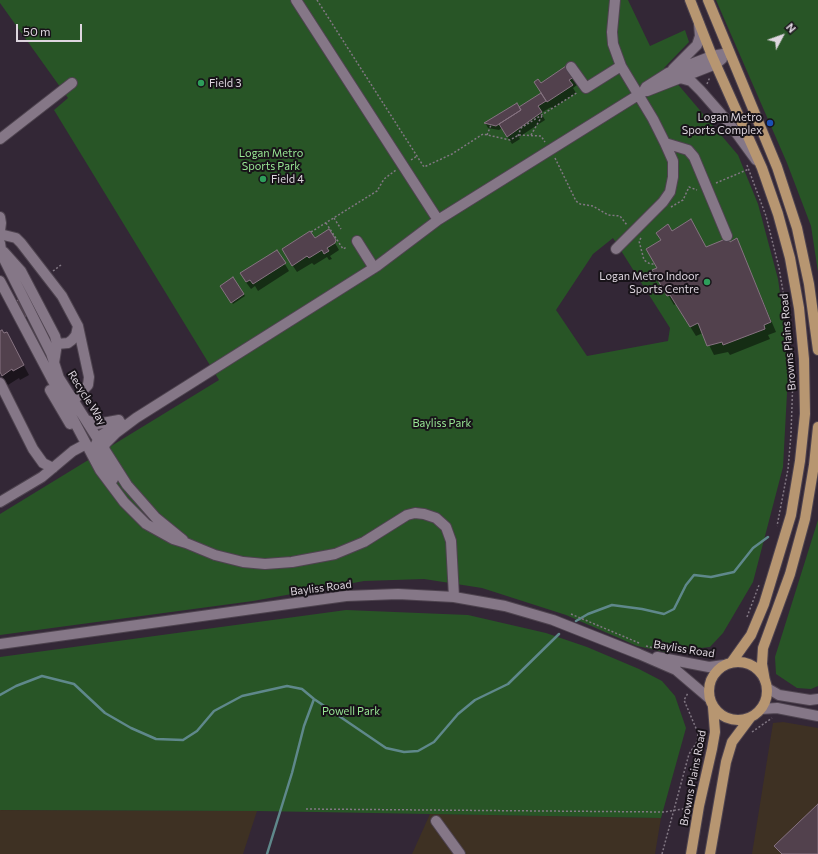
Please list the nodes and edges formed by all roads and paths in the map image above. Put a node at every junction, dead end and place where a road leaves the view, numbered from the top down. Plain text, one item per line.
1 (317, 0) edge
2 (615, 0) edge
3 (690, 0) edge
4 (708, 0) edge
5 (300, 1) edge
6 (699, 23) junction
7 (729, 53) junction
8 (712, 63) junction
9 (571, 66) dead end
10 (621, 66) junction
11 (668, 74) junction
12 (680, 78) junction
13 (72, 83) dead end
14 (585, 87) junction
15 (701, 91) junction
16 (640, 93) junction
17 (542, 115) junction
18 (491, 125) dead end
19 (487, 135) junction
20 (531, 135) junction
21 (518, 136) junction
22 (0, 139) edge
23 (665, 143) junction
24 (547, 145) dead end
25 (553, 154) dead end
26 (417, 156) junction
27 (745, 159) dead end
28 (407, 162) dead end
29 (762, 168) junction
30 (397, 169) dead end
31 (749, 169) junction
32 (706, 186) junction
33 (669, 208) dead end
34 (0, 217) edge
35 (334, 218) junction
36 (438, 220) junction
37 (326, 223) junction
38 (629, 228) dead end
39 (341, 230) dead end
40 (0, 232) edge
41 (311, 232) dead end
42 (727, 236) dead end
43 (642, 237) dead end
44 (357, 241) dead end
45 (1, 246) edge
46 (347, 247) dead end
47 (616, 248) dead end
48 (654, 264) dead end
49 (374, 268) junction
50 (0, 281) edge
51 (0, 294) edge
52 (78, 326) junction
53 (57, 344) junction
54 (818, 350) edge
55 (54, 363) junction
56 (0, 383) edge
57 (74, 401) junction
58 (132, 419) junction
59 (86, 420) junction
60 (818, 427) edge
61 (98, 438) junction
62 (86, 444) junction
63 (104, 449) junction
64 (53, 468) junction
65 (0, 502) edge
66 (142, 521) junction
67 (776, 529) dead end
68 (186, 543) junction
69 (760, 582) dead end
70 (454, 597) junction
71 (571, 614) dead end
72 (745, 623) dead end
73 (0, 644) edge
74 (661, 649) dead end
75 (639, 654) junction
76 (728, 664) junction
77 (693, 683) junction
78 (766, 684) junction
79 (818, 699) edge
80 (712, 703) junction
81 (777, 708) junction
82 (761, 709) junction
83 (818, 716) edge
84 (750, 718) junction
85 (751, 733) dead end
86 (699, 806) junction
87 (306, 809) dead end
88 (673, 811) junction
89 (436, 821) dead end
90 (460, 854) edge
91 (662, 854) edge
92 (691, 854) edge
93 (710, 854) edge

1 - 26 path
2 - 10 street
3 - 6 main road, Browns Plains Road
4 - 7 main road
5 - 36 street
6 - 8 main road, Browns Plains Road
6 - 11 street
7 - 8 street
7 - 54 main road
8 - 11 street
8 - 12 street
8 - 15 path
8 - 29 main road, Browns Plains Road
9 - 14 street
10 - 14 street
10 - 16 street
11 - 16 street
12 - 15 street
12 - 16 street
13 - 22 street
14 - 17 path
15 - 29 street
16 - 23 street
16 - 36 street
17 - 20 path
17 - 21 path
18 - 19 path
19 - 21 path
19 - 26 path
20 - 21 path
20 - 24 path
23 - 32 street
23 - 47 street
25 - 38 path
26 - 28 path
27 - 31 path
29 - 76 main road, Browns Plains Road
30 - 35 path
31 - 32 path
31 - 67 path
32 - 33 path
32 - 42 street
34 - 40 street
35 - 37 path
35 - 39 path
36 - 49 street
37 - 41 path
37 - 46 path
40 - 52 street
43 - 48 path
44 - 49 street
45 - 53 street
45 - 55 street, Recycle Way
49 - 58 street
50 - 62 street
51 - 62 street
52 - 53 street
52 - 57 street
53 - 55 street
55 - 57 street, Recycle Way
56 - 64 street
57 - 59 street, Recycle Way
58 - 59 street
58 - 61 street
58 - 63 street
59 - 61 street, Recycle Way
60 - 78 main road
61 - 63 street, Recycle Way
61 - 66 street
62 - 64 street
62 - 66 street, Recycle Way
63 - 68 street, Recycle Way
64 - 65 street
66 - 68 street, Recycle Way
68 - 70 street, Recycle Way
69 - 72 path
70 - 73 street, Bayliss Road
70 - 75 street, Bayliss Road
71 - 74 path
75 - 76 street, Bayliss Road
75 - 77 street, Bayliss Road
76 - 78 main road
76 - 80 main road
77 - 80 street, Bayliss Road
77 - 88 path
78 - 79 street
78 - 82 main road
80 - 84 main road
80 - 86 main road, Browns Plains Road
81 - 82 street
81 - 83 street
81 - 85 path
82 - 84 main road
84 - 93 main road
86 - 88 path
86 - 92 main road, Browns Plains Road
87 - 88 path
88 - 91 path
89 - 90 street

